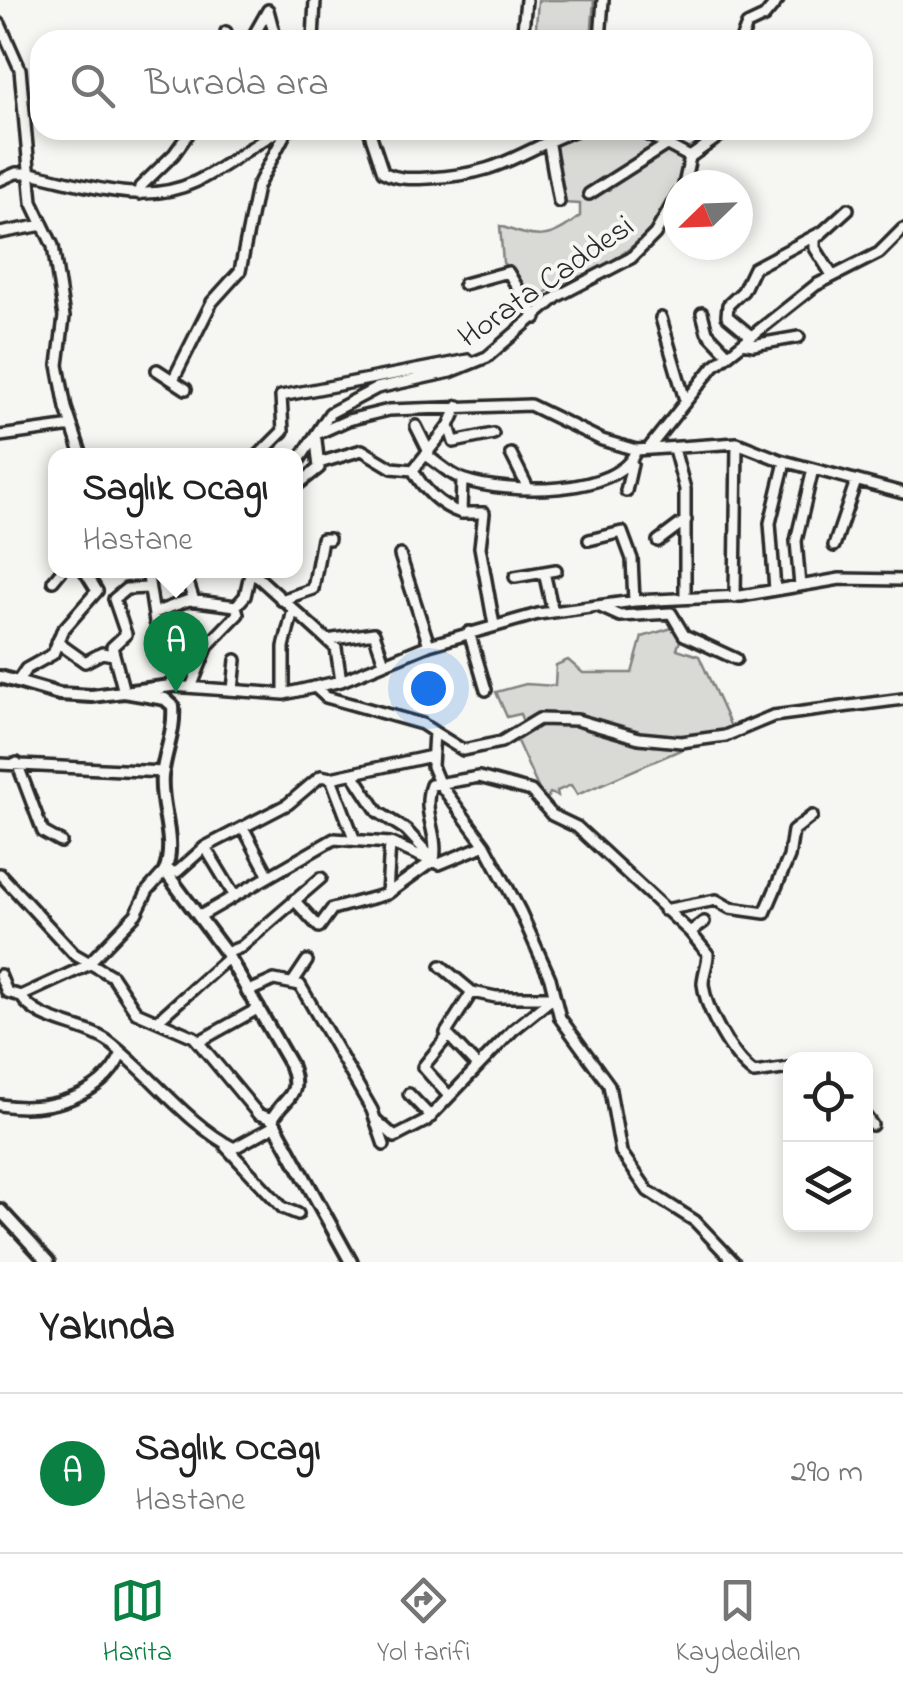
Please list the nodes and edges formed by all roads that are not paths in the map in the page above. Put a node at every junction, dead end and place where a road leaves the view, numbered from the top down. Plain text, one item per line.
1 (315, 0) edge
2 (526, 0) edge
3 (603, 0) edge
4 (778, 0) edge
5 (0, 24) edge
6 (257, 30) edge
7 (273, 30) edge
8 (314, 30) edge
9 (523, 30) edge
10 (601, 30) edge
11 (745, 30) edge
12 (184, 140) edge
13 (261, 140) edge
14 (278, 140) edge
15 (372, 140) edge
16 (556, 140) edge
17 (657, 140) edge
18 (714, 140) edge
19 (549, 145) junction
20 (666, 145) junction
21 (690, 157) junction
22 (687, 170) edge
23 (30, 173) junction
24 (0, 180) edge
25 (138, 194) junction
26 (589, 194) dead end
27 (559, 202) dead end
28 (848, 209) dead end
29 (663, 220) edge
30 (903, 229) edge
31 (0, 232) edge
32 (49, 232) junction
33 (822, 232) junction
34 (832, 274) junction
35 (464, 284) dead end
36 (702, 313) dead end
37 (536, 318) junction
38 (660, 318) dead end
39 (799, 336) dead end
40 (747, 340) junction
41 (728, 354) junction
42 (468, 360) dead end
43 (157, 370) dead end
44 (174, 378) junction
45 (186, 389) dead end
46 (686, 400) junction
47 (458, 406) junction
48 (72, 426) junction
49 (416, 426) dead end
50 (449, 426) junction
51 (3, 432) edge
52 (493, 434) dead end
53 (317, 436) junction
54 (737, 443) junction
55 (79, 448) edge
56 (266, 448) edge
57 (648, 449) junction
58 (674, 449) junction
59 (636, 450) junction
60 (427, 453) junction
61 (512, 454) dead end
62 (303, 455) edge
63 (632, 462) junction
64 (785, 462) junction
65 (319, 463) junction
66 (812, 469) junction
67 (413, 470) junction
68 (303, 479) edge
69 (462, 480) junction
70 (856, 481) junction
71 (528, 488) junction
72 (626, 491) dead end
73 (903, 493) edge
74 (461, 513) junction
75 (686, 520) junction
76 (330, 538) dead end
77 (589, 540) dead end
78 (658, 541) dead end
79 (834, 546) dead end
80 (400, 555) dead end
81 (556, 570) dead end
82 (544, 572) junction
83 (515, 577) dead end
84 (56, 578) edge
85 (89, 578) edge
86 (147, 578) edge
87 (187, 578) edge
88 (249, 578) edge
89 (257, 578) edge
90 (903, 580) edge
91 (54, 581) dead end
92 (800, 586) junction
93 (148, 588) junction
94 (774, 590) junction
95 (98, 591) junction
96 (734, 597) junction
97 (685, 598) junction
98 (114, 599) junction
99 (281, 600) junction
100 (194, 601) junction
101 (634, 601) junction
102 (236, 606) junction
103 (599, 606) junction
104 (292, 610) junction
105 (552, 612) junction
106 (154, 613) junction
107 (494, 625) junction
108 (468, 632) junction
109 (326, 640) junction
110 (57, 642) junction
111 (429, 645) junction
112 (113, 655) junction
113 (736, 659) dead end
114 (236, 660) dead end
115 (384, 662) junction
116 (0, 677) edge
117 (18, 680) junction
118 (341, 682) junction
119 (175, 685) junction
120 (192, 685) junction
121 (316, 688) junction
122 (233, 690) junction
123 (486, 690) dead end
124 (124, 692) junction
125 (284, 694) junction
126 (903, 699) edge
127 (434, 732) junction
128 (432, 756) junction
129 (17, 763) junction
130 (0, 764) edge
131 (163, 772) junction
132 (353, 774) junction
133 (331, 778) junction
134 (439, 783) junction
135 (812, 816) dead end
136 (244, 828) junction
137 (354, 838) junction
138 (61, 842) dead end
139 (390, 843) junction
140 (484, 845) junction
141 (205, 847) junction
142 (434, 860) junction
143 (165, 870) junction
144 (0, 874) edge
145 (269, 876) junction
146 (320, 878) dead end
147 (387, 894) junction
148 (234, 895) junction
149 (294, 900) junction
150 (664, 910) junction
151 (200, 916) junction
152 (704, 922) dead end
153 (690, 932) junction
154 (227, 956) junction
155 (307, 961) dead end
156 (87, 964) junction
157 (442, 966) dead end
158 (0, 975) edge
159 (293, 982) junction
160 (247, 992) junction
161 (472, 992) junction
162 (21, 996) junction
163 (554, 997) junction
164 (259, 1008) junction
165 (157, 1021) junction
166 (448, 1036) junction
167 (198, 1042) junction
168 (121, 1055) junction
169 (116, 1066) junction
170 (134, 1066) junction
171 (477, 1066) junction
172 (783, 1069) edge
173 (410, 1094) dead end
174 (448, 1096) junction
175 (0, 1105) edge
176 (431, 1117) junction
177 (376, 1120) junction
178 (274, 1122) junction
179 (221, 1142) junction
180 (384, 1145) dead end
181 (0, 1210) edge
182 (298, 1214) dead end
183 (48, 1262) edge
184 (351, 1262) edge
185 (734, 1262) edge

1 - 8 street
2 - 9 street
3 - 10 street
4 - 11 street
5 - 23 street
6 - 7 street
12 - 25 street
13 - 25 street
14 - 44 street
15 - 19 street
16 - 19 street
17 - 20 street
18 - 21 street
19 - 27 street
20 - 21 street
20 - 26 street
21 - 22 street
23 - 24 street
23 - 25 street
23 - 32 street
28 - 33 street
29 - 37 street, Horata Caddesi
30 - 34 street
31 - 32 street
32 - 48 street
33 - 34 street
33 - 40 street
34 - 40 street
35 - 37 street
36 - 41 street
37 - 53 street, Horata Caddesi
38 - 46 street
39 - 40 street
40 - 41 street
41 - 46 street
42 - 56 street
43 - 44 street
44 - 45 street
46 - 57 street
47 - 50 street
47 - 53 street
47 - 59 street
48 - 51 street
48 - 55 street
49 - 60 street
50 - 52 street
50 - 60 street
53 - 62 street, Horata Caddesi
53 - 65 street
54 - 58 street
54 - 64 street
54 - 96 street
57 - 58 street
57 - 59 street
58 - 75 street
59 - 63 street
60 - 67 street
60 - 69 street
61 - 71 street
63 - 71 street
63 - 72 street
64 - 66 street
64 - 94 street
65 - 67 street
65 - 68 street
66 - 70 street
66 - 92 street
67 - 74 street
69 - 71 street
69 - 74 street
70 - 73 street
70 - 79 street
74 - 107 street
75 - 78 street
75 - 97 street
76 - 99 street
77 - 101 street
80 - 111 street
81 - 82 street
82 - 83 street
82 - 105 street
84 - 91 street
85 - 95 street
86 - 93 street
87 - 100 street
88 - 102 street
89 - 99 street
90 - 92 street
92 - 94 street
93 - 98 street
93 - 106 street
94 - 96 street
95 - 98 street
95 - 110 street
96 - 97 street
97 - 101 street
98 - 112 street
99 - 104 street
100 - 102 street
100 - 106 street
101 - 103 street
102 - 120 street
103 - 105 street
103 - 113 street
104 - 109 street
104 - 125 street
105 - 107 street
106 - 119 street
107 - 108 street
108 - 111 street
108 - 123 street
109 - 115 street
109 - 118 street
110 - 112 street
110 - 117 street
111 - 115 street
112 - 124 street
114 - 122 street
115 - 118 street
116 - 117 main road
117 - 124 main road
118 - 121 street
119 - 120 street
119 - 124 main road
120 - 122 street
121 - 125 street
121 - 127 street
122 - 125 street
124 - 131 main road
126 - 127 street
127 - 128 street
128 - 132 street
128 - 134 street
129 - 130 street
129 - 131 street
129 - 138 street
131 - 143 main road
132 - 133 street
132 - 142 street
133 - 136 street
133 - 137 street
134 - 140 street
134 - 142 street
134 - 150 street
135 - 150 street
136 - 141 street
136 - 145 street
137 - 139 street
137 - 145 street
139 - 142 street
139 - 147 street
140 - 142 street
140 - 163 street
141 - 143 street
141 - 148 street
142 - 147 street
143 - 151 main road
143 - 156 street
144 - 156 street
145 - 148 street
146 - 149 street
147 - 149 street
148 - 151 street
149 - 154 street
150 - 153 street
151 - 154 main road
152 - 153 street
153 - 172 street
154 - 160 main road
154 - 165 street
155 - 159 street
156 - 162 street
156 - 165 street
157 - 161 street
158 - 162 street
159 - 160 street
159 - 177 street
160 - 164 main road
161 - 163 street
161 - 166 street
162 - 168 street
163 - 171 street
163 - 185 street
164 - 167 street
164 - 178 main road
165 - 167 street
166 - 171 street
166 - 174 street
167 - 178 street
168 - 169 street
168 - 170 street
169 - 170 street
169 - 175 street
170 - 179 street
171 - 174 street
173 - 176 street
174 - 176 street
176 - 177 street
177 - 180 street
178 - 179 street
178 - 184 main road
179 - 182 street
181 - 183 main road

